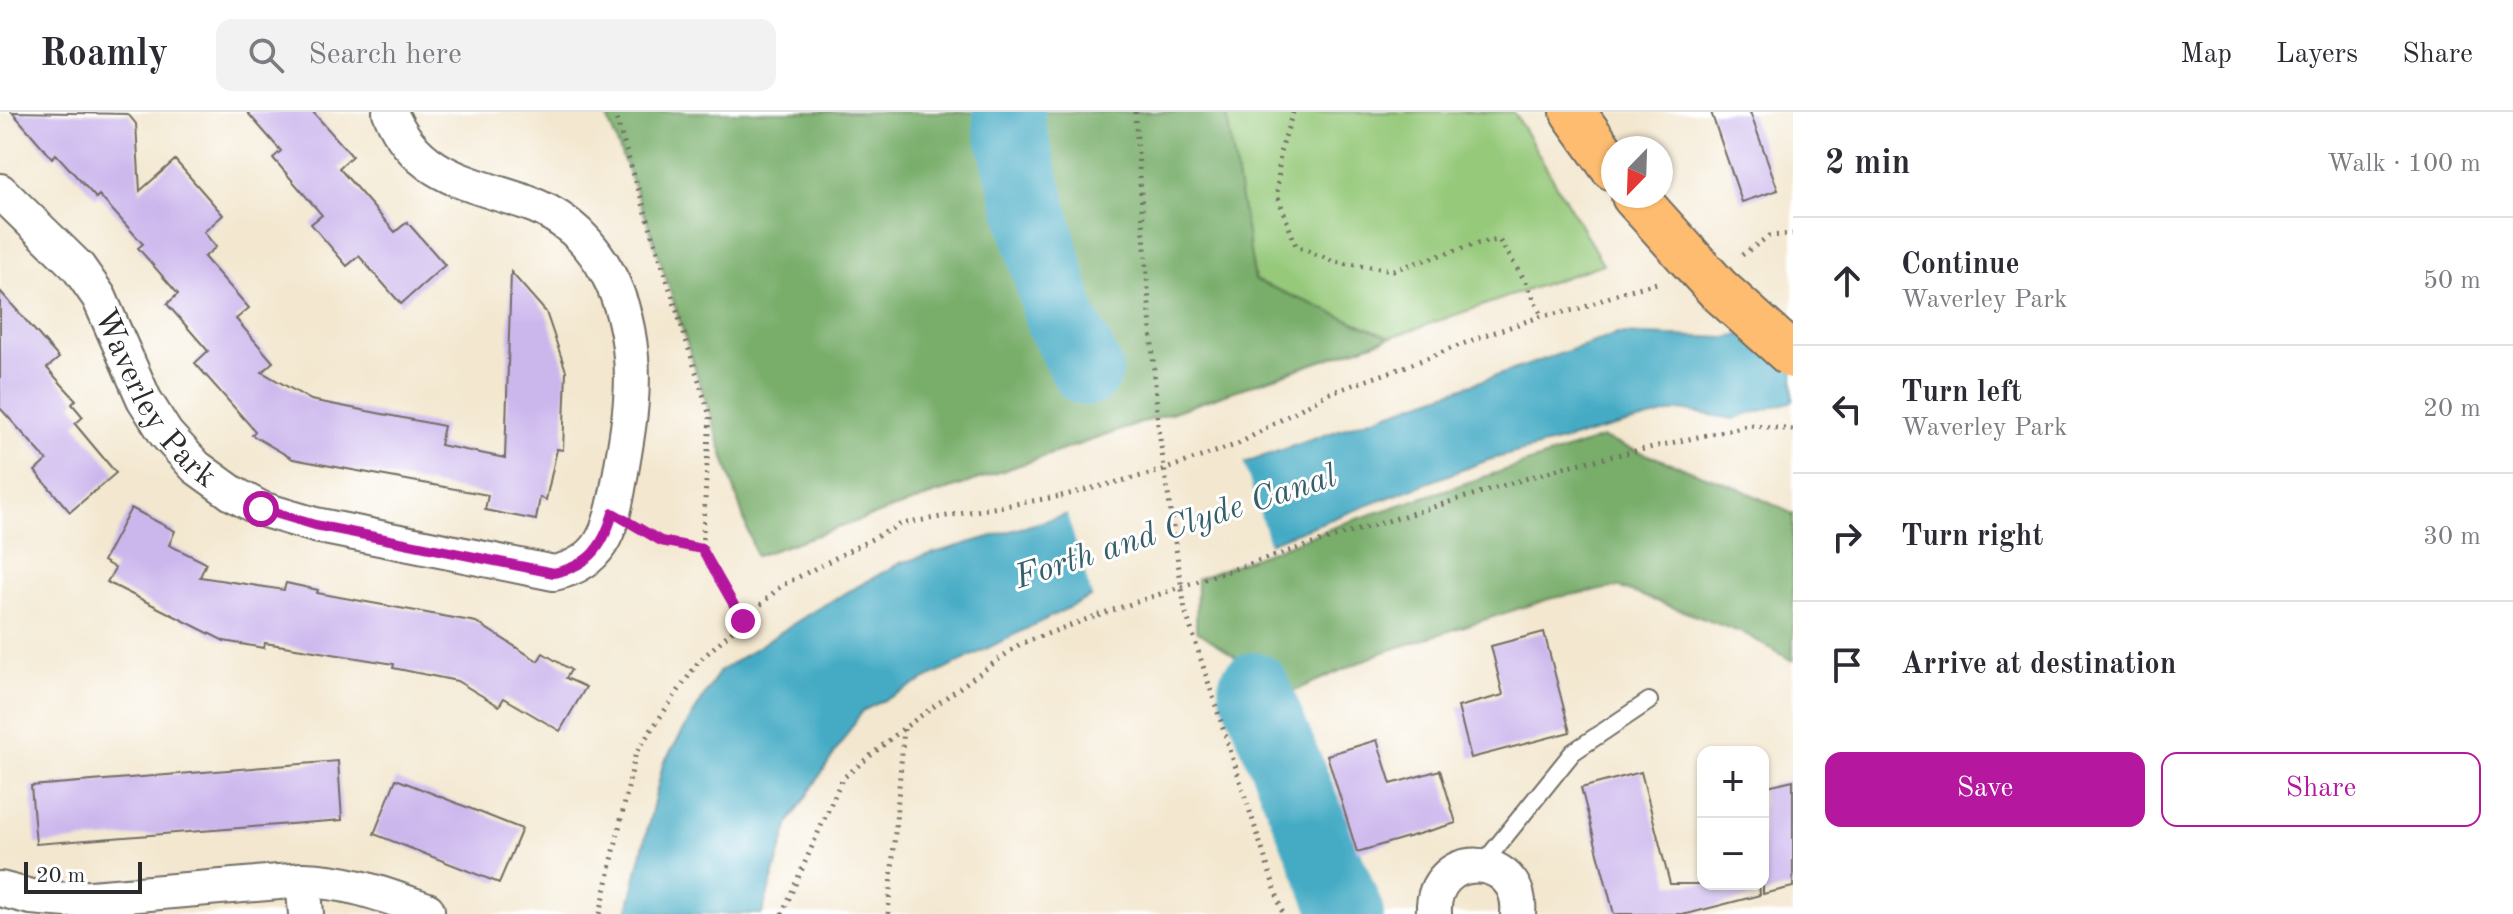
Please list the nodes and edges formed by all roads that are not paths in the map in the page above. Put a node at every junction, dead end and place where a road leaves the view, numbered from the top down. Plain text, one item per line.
1 (390, 112) edge
2 (1573, 112) edge
3 (1601, 151) edge
4 (0, 191) edge
5 (1641, 208) edge
6 (1793, 356) edge
7 (1649, 701) dead end
8 (1482, 865) junction
9 (303, 880) junction
10 (0, 889) edge
11 (427, 910) dead end
12 (306, 914) edge
13 (1434, 914) edge
14 (1518, 914) edge

1 - 4 street, Waverley Park
2 - 3 main road
5 - 6 main road, bridge
7 - 8 lane
8 - 13 street
8 - 14 street
9 - 10 street
9 - 11 street
9 - 12 street

